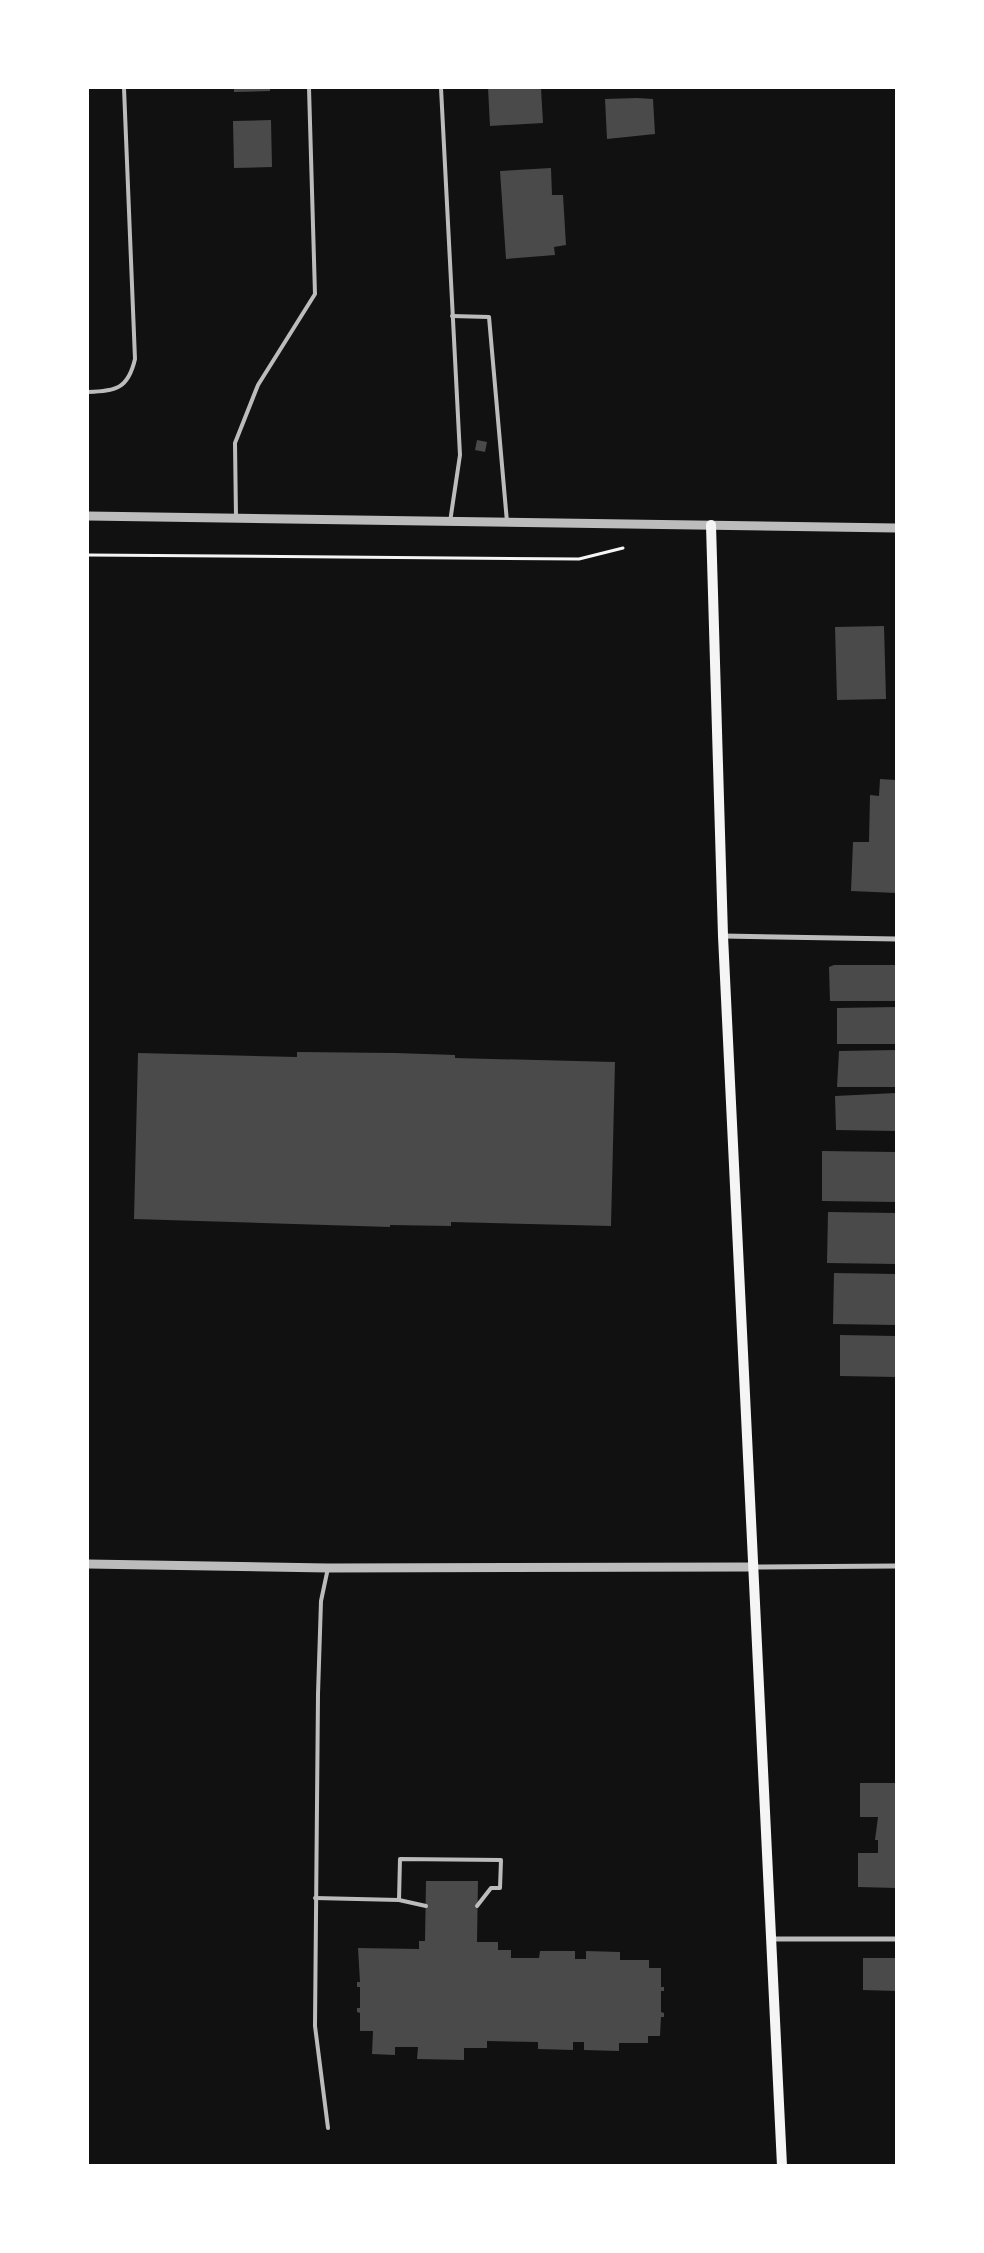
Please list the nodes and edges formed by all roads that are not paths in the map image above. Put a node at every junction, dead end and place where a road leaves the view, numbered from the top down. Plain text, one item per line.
1 (124, 88) edge
2 (309, 88) edge
3 (441, 88) edge
4 (452, 316) junction
5 (88, 392) edge
6 (88, 516) edge
7 (236, 519) junction
8 (450, 522) junction
9 (507, 522) junction
10 (711, 526) junction
11 (896, 528) edge
12 (723, 936) junction
13 (896, 939) edge
14 (88, 1564) edge
15 (896, 1566) edge
16 (752, 1567) junction
17 (328, 1568) junction
18 (315, 1898) junction
19 (399, 1900) junction
20 (426, 1906) dead end
21 (477, 1906) dead end
22 (770, 1938) junction
23 (896, 1938) edge
24 (328, 2128) dead end
25 (782, 2166) edge

1 - 5 lane
2 - 7 lane
3 - 4 lane
4 - 8 lane
4 - 9 lane
6 - 7 street
7 - 8 street
8 - 9 street
9 - 10 street
10 - 11 street
10 - 12 main road
12 - 13 street
12 - 16 main road
14 - 17 street
15 - 16 street
16 - 17 street
16 - 22 main road
17 - 18 lane
18 - 19 lane
18 - 24 lane
19 - 20 lane
19 - 21 lane
22 - 23 street
22 - 25 main road

